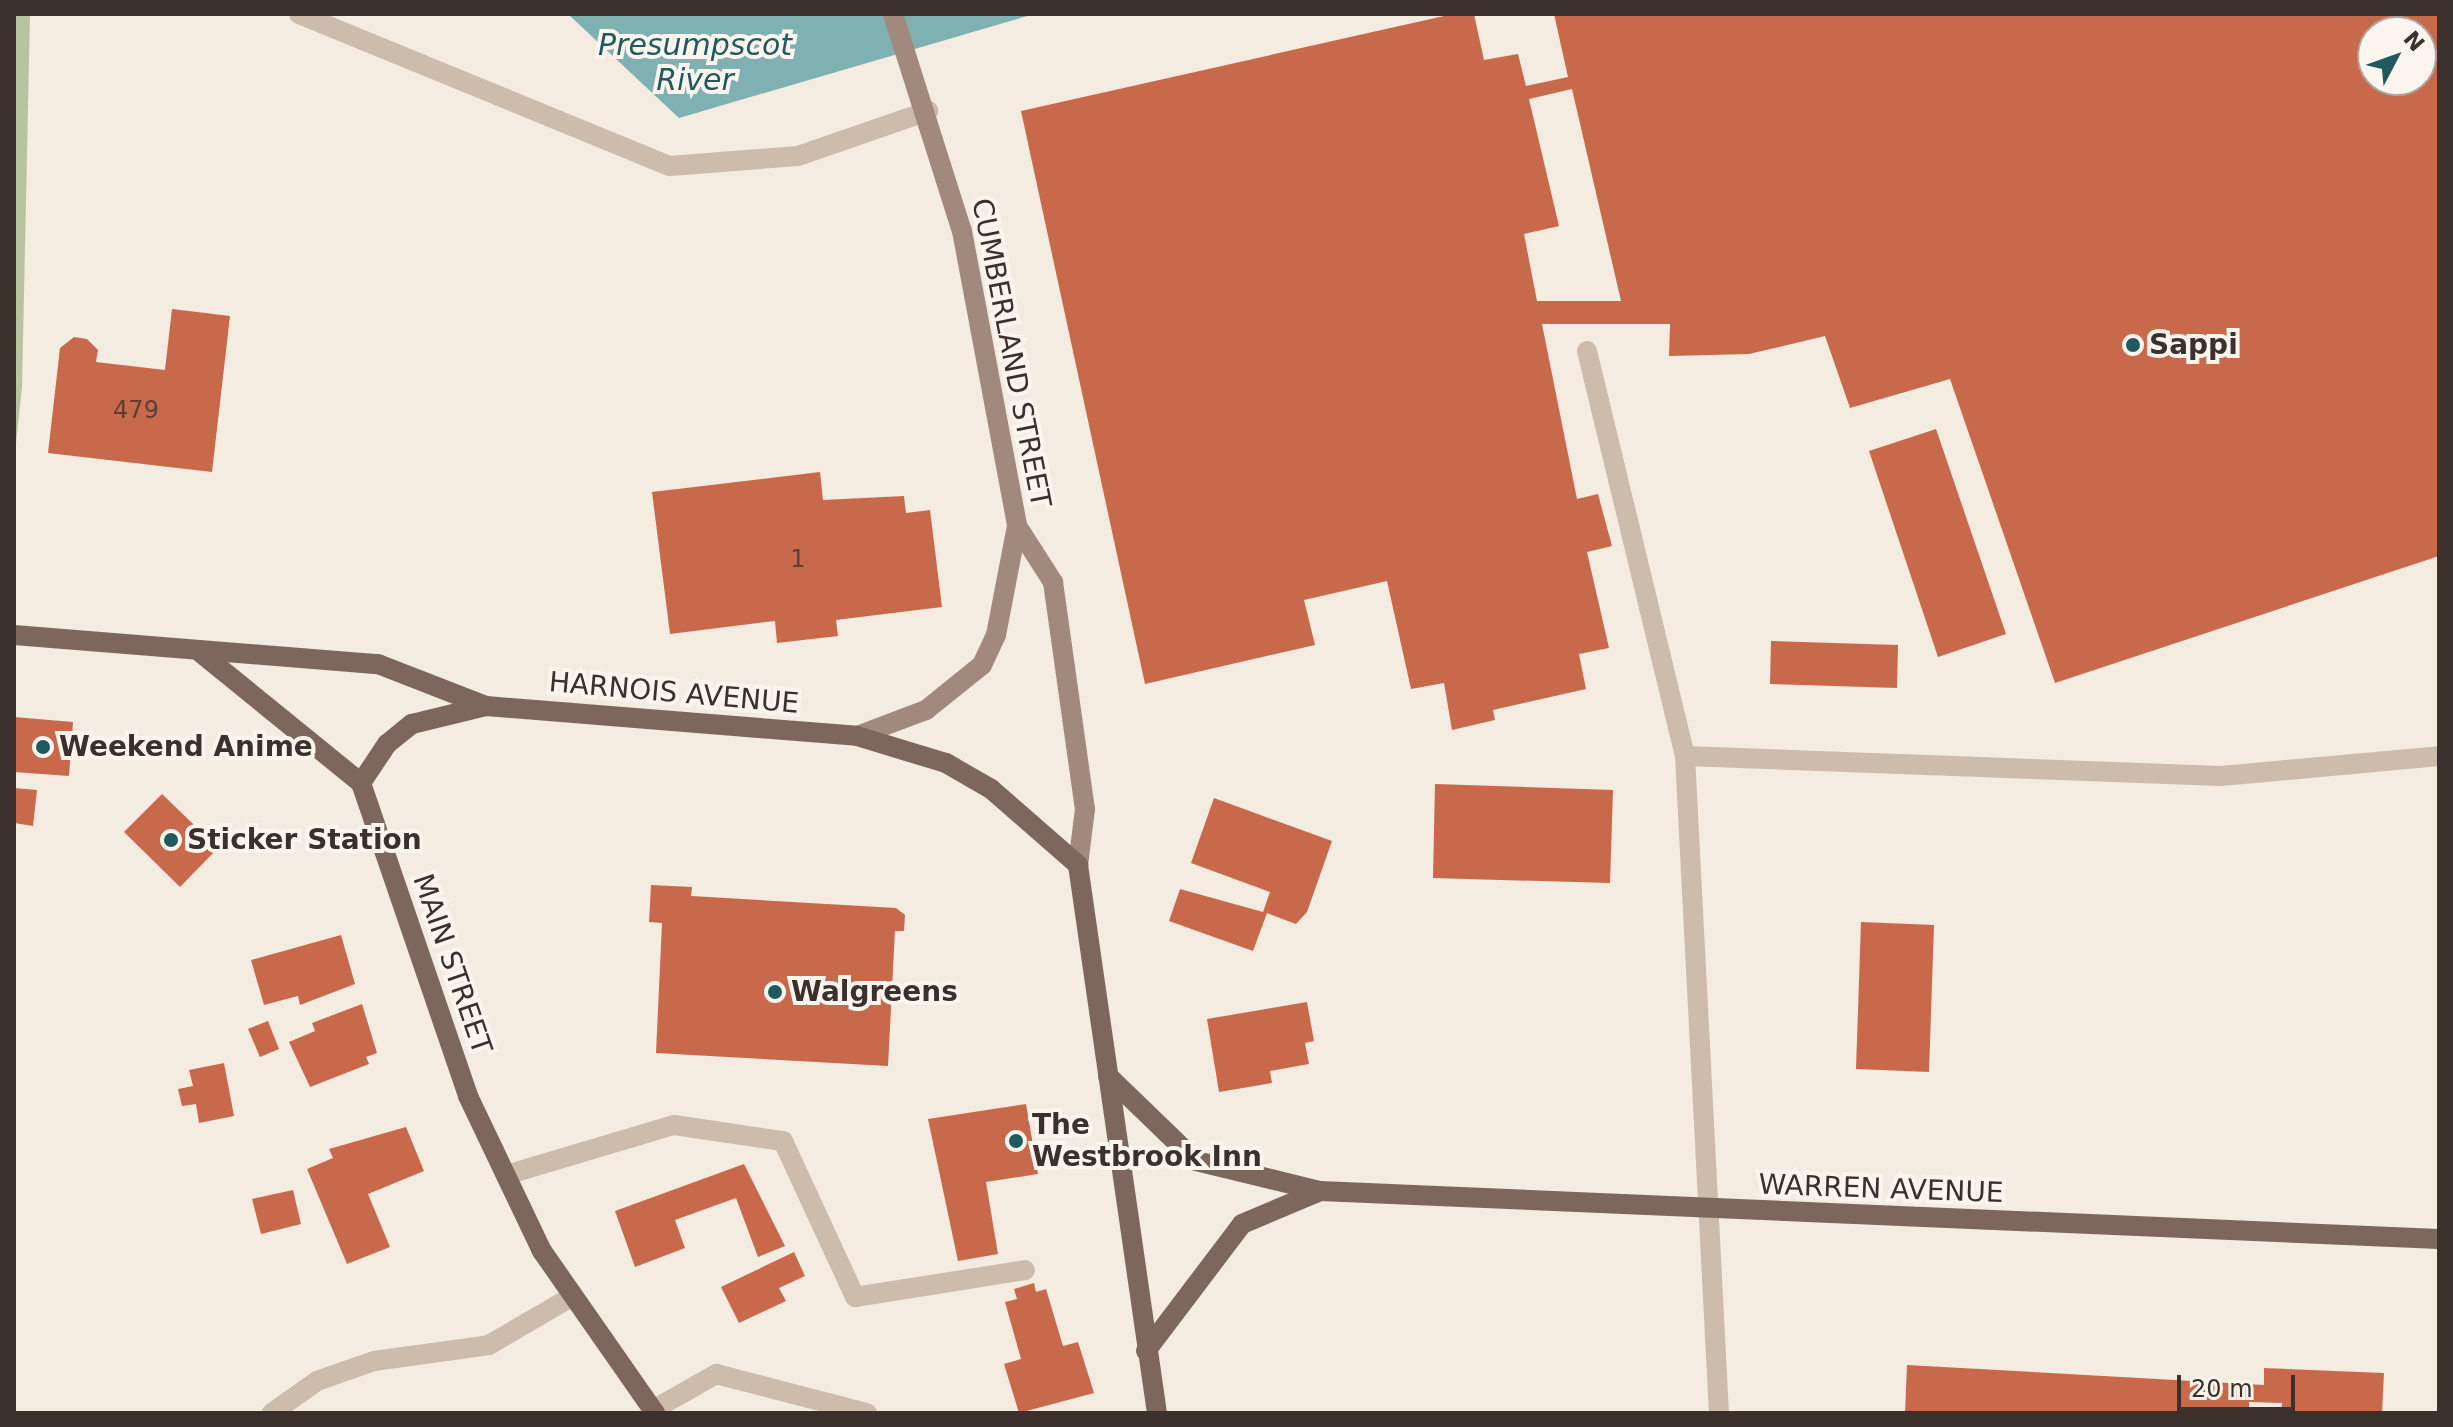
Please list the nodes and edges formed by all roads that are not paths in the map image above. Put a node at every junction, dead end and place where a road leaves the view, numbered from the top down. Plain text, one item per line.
1 (299, 14) edge
2 (893, 14) edge
3 (928, 111) junction
4 (1587, 351) dead end
5 (1017, 526) junction
6 (14, 635) edge
7 (201, 653) junction
8 (486, 706) junction
9 (857, 736) junction
10 (1685, 756) junction
11 (2439, 756) edge
12 (361, 783) junction
13 (1078, 865) junction
14 (1108, 1076) junction
15 (506, 1175) junction
16 (1320, 1191) junction
17 (1710, 1211) junction
18 (2439, 1239) edge
19 (1025, 1270) dead end
20 (573, 1296) junction
21 (1146, 1351) junction
22 (654, 1412) edge
23 (272, 1413) edge
24 (867, 1413) edge
25 (1157, 1413) edge
26 (1719, 1413) edge

1 - 3 lane
2 - 3 main road, CUMBERLAND STREET
3 - 5 main road, CUMBERLAND STREET
4 - 10 lane
5 - 9 main road, HARNOIS AVENUE
5 - 13 main road, CUMBERLAND STREET
6 - 7 main road
7 - 8 main road, HARNOIS AVENUE
7 - 12 main road
8 - 9 main road, HARNOIS AVENUE
8 - 12 main road, HARNOIS AVENUE
9 - 13 main road, HARNOIS AVENUE
10 - 11 lane
10 - 17 lane
12 - 15 main road, MAIN STREET
13 - 14 main road, CUMBERLAND STREET
14 - 16 main road, WARREN AVENUE
14 - 21 main road, CUMBERLAND STREET
15 - 19 lane
15 - 20 main road, MAIN STREET
16 - 17 main road, WARREN AVENUE
16 - 21 main road, WARREN AVENUE
17 - 18 main road, WARREN AVENUE
17 - 26 lane
20 - 22 main road, MAIN STREET
20 - 23 lane
21 - 25 main road, CUMBERLAND STREET
22 - 24 lane

